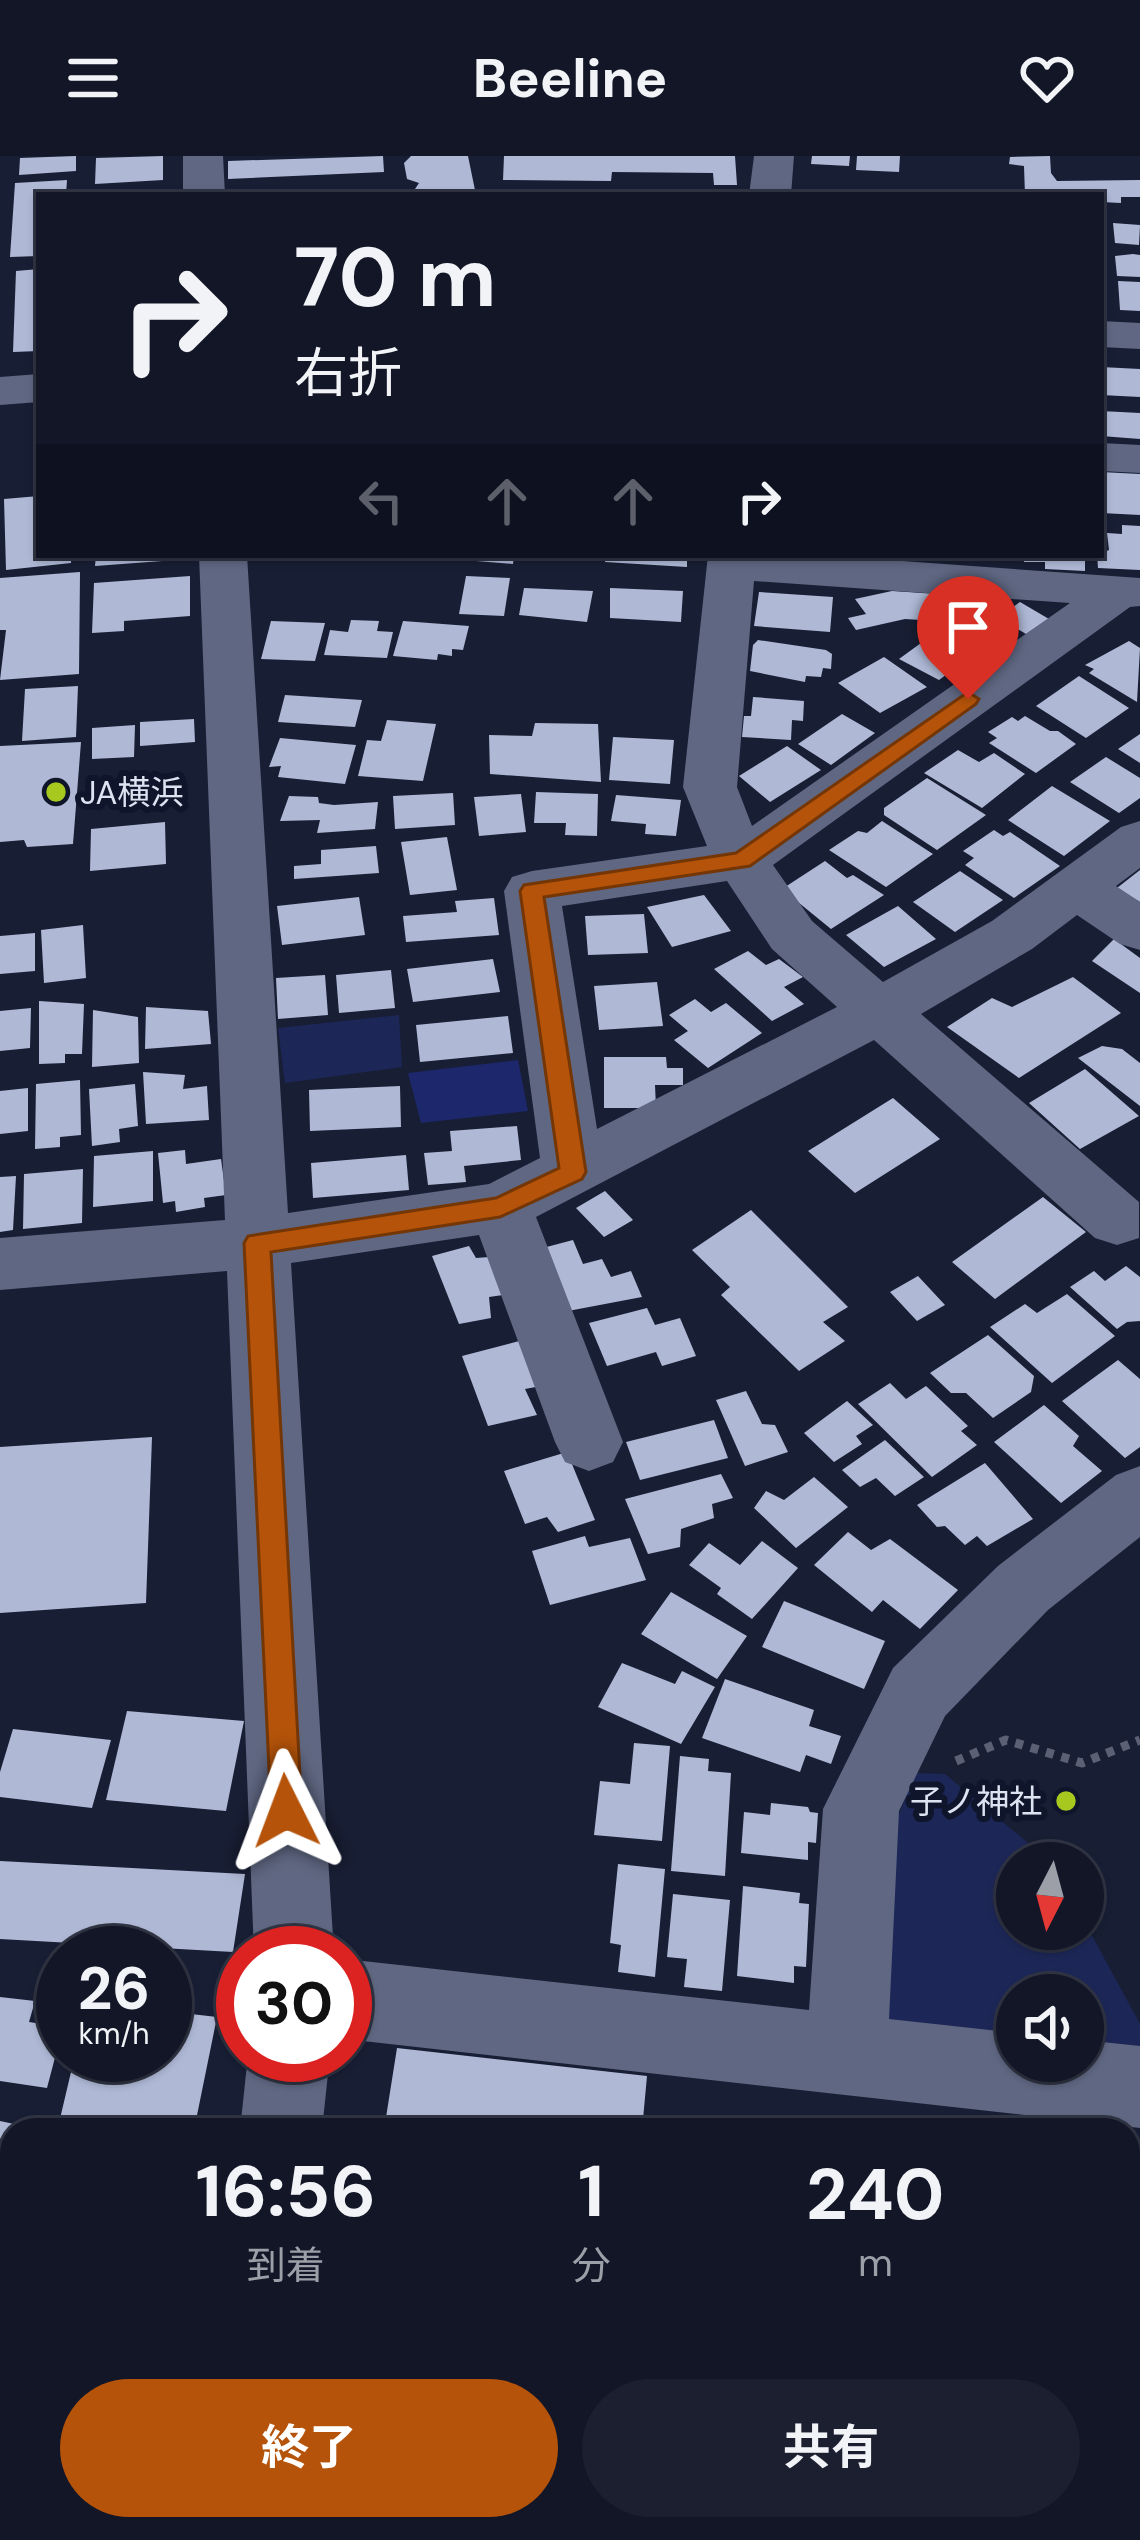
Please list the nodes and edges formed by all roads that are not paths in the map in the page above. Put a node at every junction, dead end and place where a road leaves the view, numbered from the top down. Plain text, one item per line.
1 (202, 156) edge
2 (774, 156) edge
3 (204, 192) edge
4 (770, 192) edge
5 (1104, 334) edge
6 (1140, 336) edge
7 (36, 388) edge
8 (0, 391) edge
9 (1104, 457) edge
10 (1140, 459) edge
11 (223, 558) edge
12 (732, 560) edge
13 (1130, 592) edge
14 (1140, 840) edge
15 (742, 860) junction
16 (1076, 887) junction
17 (1140, 930) edge
18 (878, 1012) junction
19 (573, 1172) junction
20 (500, 1207) junction
21 (1117, 1220) dead end
22 (257, 1243) junction
23 (0, 1264) edge
24 (589, 1442) dead end
25 (1140, 1496) edge
26 (293, 1926) edge
27 (372, 2002) edge
28 (847, 2054) junction
29 (286, 2082) edge
30 (1140, 2087) edge
31 (282, 2118) edge

1 - 3 street
2 - 4 street
5 - 6 street
7 - 8 street
9 - 10 street
11 - 22 street
12 - 13 street
12 - 15 street
13 - 15 street
14 - 16 street
15 - 18 street
15 - 19 street
16 - 17 street
16 - 18 street
18 - 19 street
18 - 21 street
19 - 20 street
20 - 22 street
20 - 24 street
22 - 23 street
22 - 26 street
25 - 28 street
27 - 28 street
28 - 30 street
29 - 31 street

